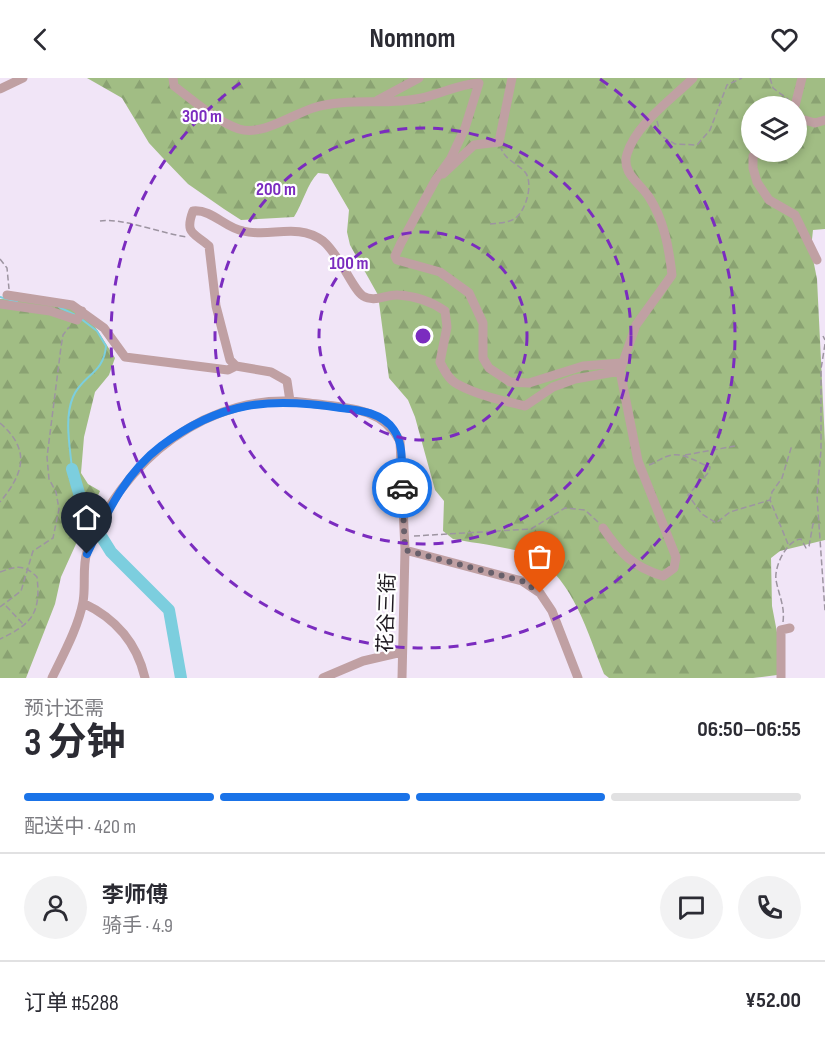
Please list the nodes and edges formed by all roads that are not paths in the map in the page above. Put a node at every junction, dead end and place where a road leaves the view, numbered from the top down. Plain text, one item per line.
1 (23, 78) edge
2 (173, 78) edge
3 (419, 78) edge
4 (512, 78) edge
5 (693, 78) edge
6 (802, 78) edge
7 (0, 89) edge
8 (799, 96) edge
9 (378, 100) junction
10 (807, 118) edge
11 (825, 120) edge
12 (753, 162) edge
13 (436, 179) junction
14 (817, 260) dead end
15 (8, 295) road end
16 (0, 303) edge
17 (80, 315) junction
18 (236, 366) junction
19 (621, 367) junction
20 (290, 401) junction
21 (603, 528) road end
22 (405, 550) junction
23 (83, 603) junction
24 (785, 629) road end
25 (402, 652) junction
26 (52, 678) edge
27 (145, 678) edge
28 (323, 678) edge
29 (402, 678) edge
30 (578, 678) edge
31 (781, 678) edge

1 - 7 street
2 - 9 street
3 - 9 street
4 - 13 street
5 - 19 street
6 - 8 street
9 - 13 street
10 - 11 street
12 - 14 street
13 - 19 street
15 - 17 street
16 - 17 street
17 - 18 street
18 - 19 street
18 - 20 street
19 - 21 street
20 - 22 street, 花谷三街
20 - 23 street, 花谷三街
22 - 25 street, 花谷三街
22 - 30 street
23 - 26 street
23 - 27 street
24 - 31 street
25 - 28 street
25 - 29 street, 花谷三街

